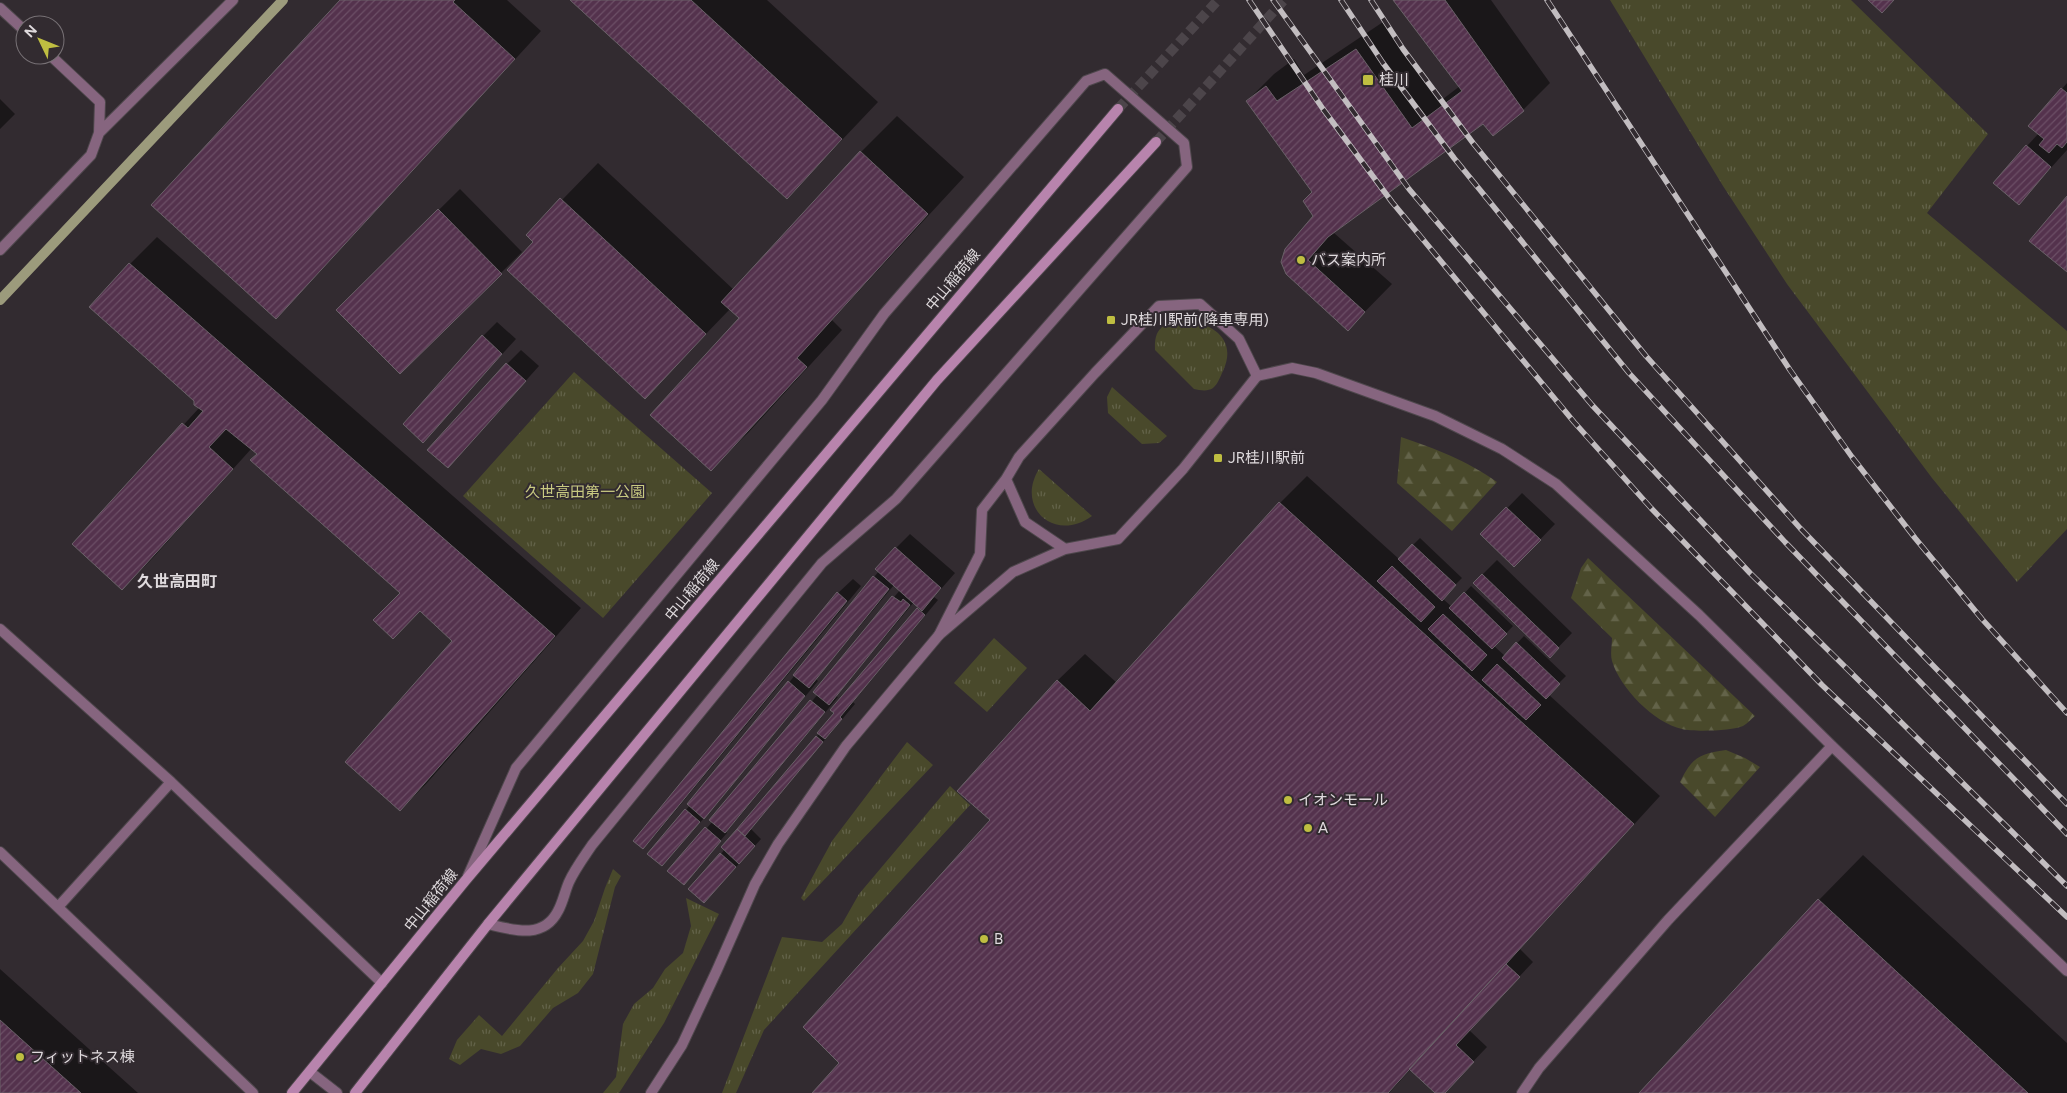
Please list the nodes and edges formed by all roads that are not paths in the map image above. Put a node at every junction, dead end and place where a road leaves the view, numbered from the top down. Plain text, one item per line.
1 (233, 0) edge
2 (0, 8) edge
3 (15, 22) edge
4 (61, 65) edge
5 (1118, 109) tunnel mouth
6 (99, 133) junction
7 (1156, 142) tunnel mouth
8 (0, 250) edge
9 (1257, 376) junction
10 (1006, 479) junction
11 (1065, 549) junction
12 (0, 629) edge
13 (939, 635) junction
14 (1832, 746) junction
15 (171, 782) junction
16 (0, 852) edge
17 (465, 881) junction
18 (58, 907) junction
19 (488, 924) junction
20 (2067, 971) edge
21 (382, 984) junction
22 (310, 1072) junction
23 (253, 1093) edge
24 (292, 1093) edge
25 (337, 1093) edge
26 (355, 1093) edge
27 (651, 1093) edge
28 (1522, 1093) edge

1 - 6 street
2 - 3 street
4 - 6 street
5 - 17 main road, 中山稲荷線
6 - 8 street
7 - 19 main road
9 - 10 street
9 - 11 street
9 - 14 street
10 - 11 street
10 - 13 street
11 - 13 street
12 - 15 street
13 - 27 street
14 - 20 street
14 - 28 street
15 - 18 street
15 - 21 street
16 - 18 street
17 - 19 street
17 - 21 main road, 中山稲荷線
18 - 23 street
19 - 26 main road
21 - 22 main road, 中山稲荷線
22 - 24 main road, 中山稲荷線
22 - 25 street

